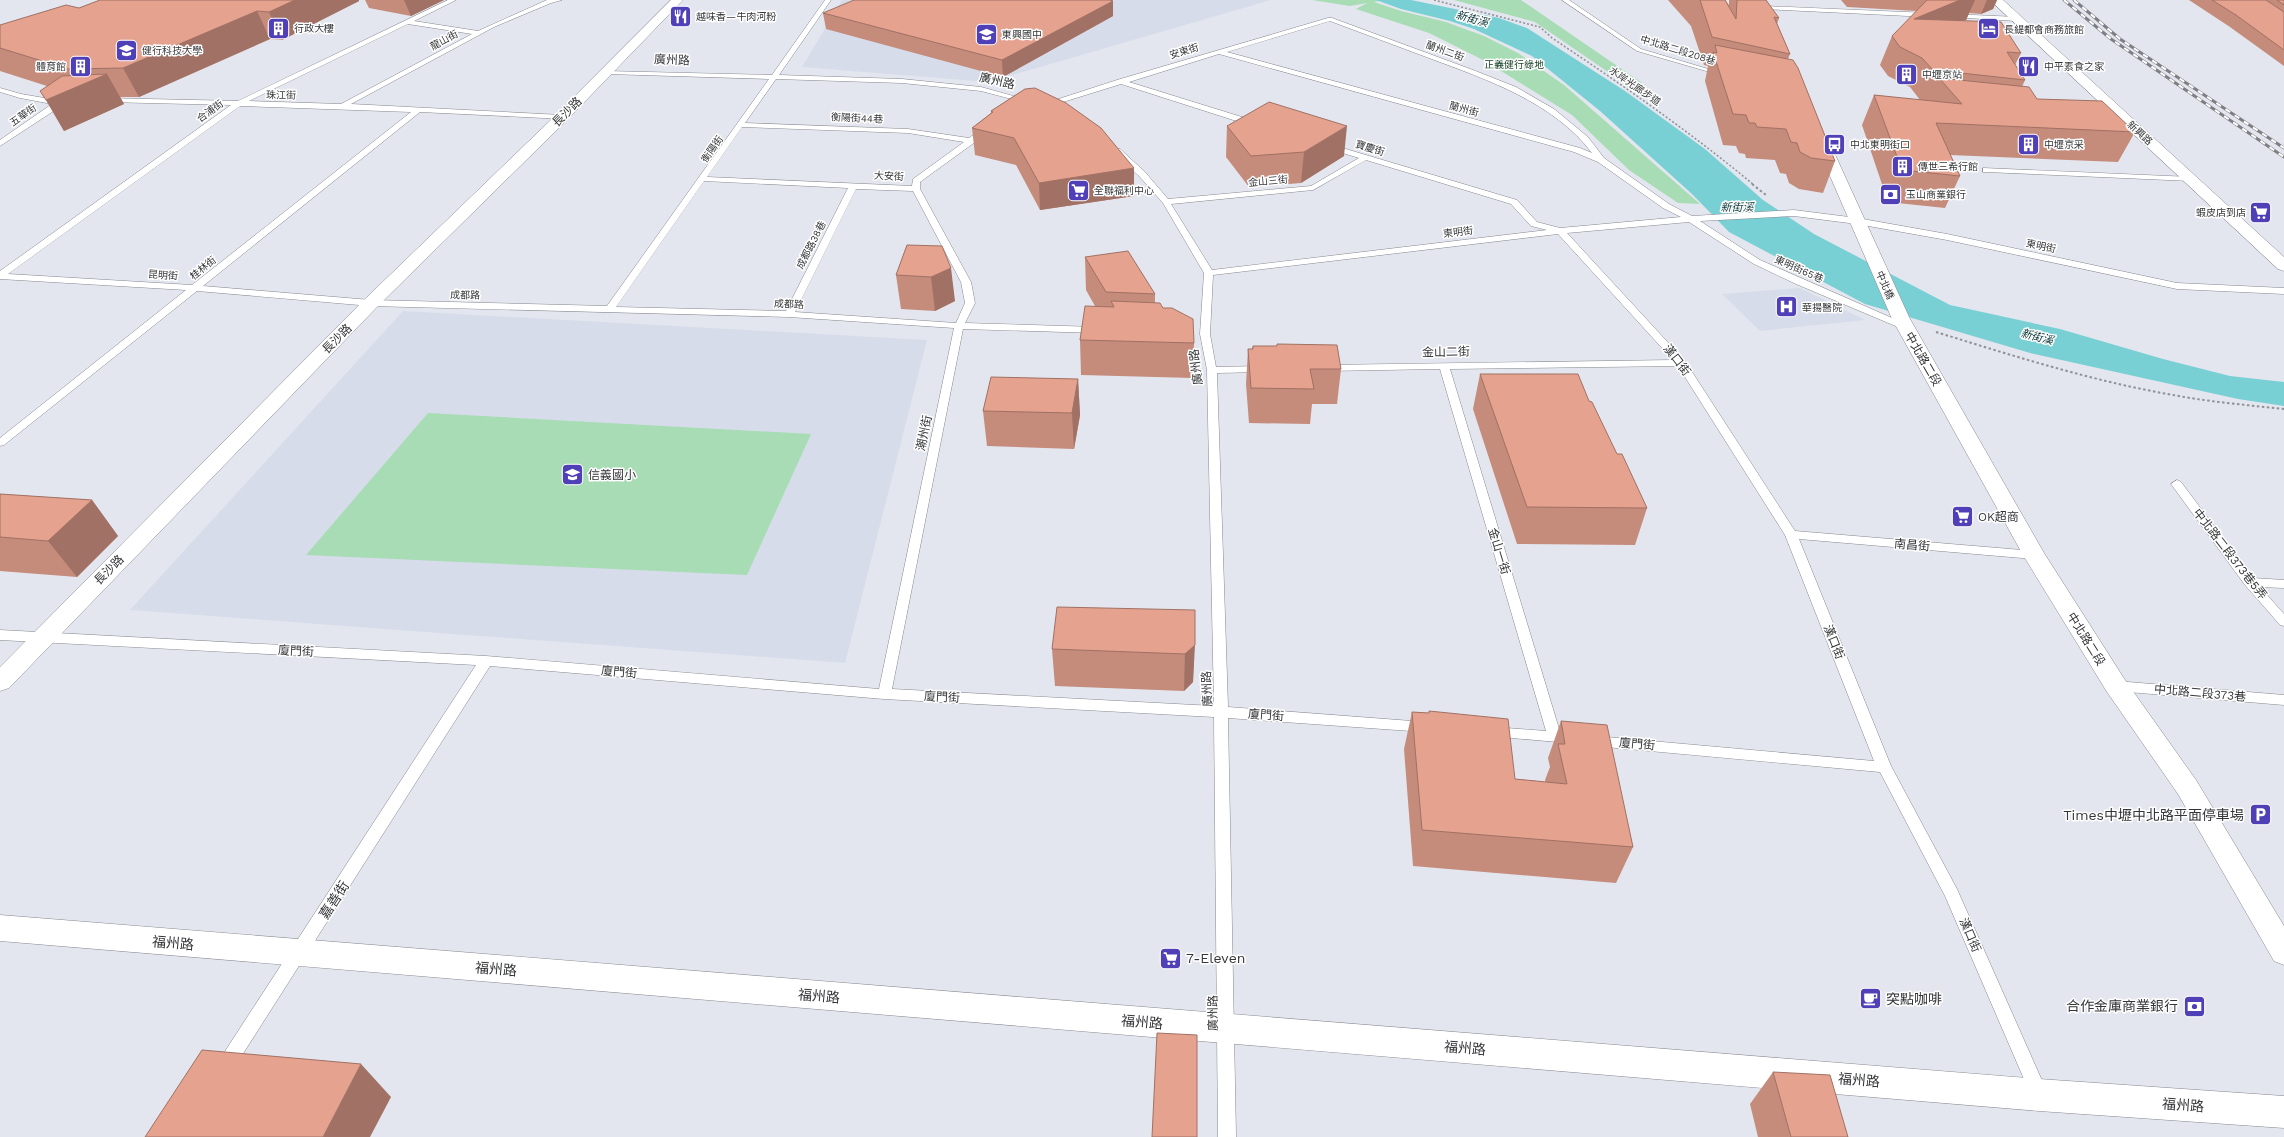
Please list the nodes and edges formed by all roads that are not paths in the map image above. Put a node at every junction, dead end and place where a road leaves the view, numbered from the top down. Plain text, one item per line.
1 (453, 0) edge
2 (559, 0) edge
3 (678, 0) edge
4 (828, 0) edge
5 (1565, 0) edge
6 (1996, 0) edge
7 (552, 1) edge
8 (1759, 4) edge
9 (1939, 15) dead end
10 (1947, 16) dead end
11 (1330, 19) joint
12 (2017, 19) junction
13 (406, 22) junction
14 (1770, 23) edge
15 (479, 33) junction
16 (1218, 52) junction
17 (607, 72) junction
18 (1728, 75) edge
19 (774, 76) junction
20 (1119, 81) junction
21 (0, 90) edge
22 (98, 101) edge
23 (71, 102) edge
24 (58, 103) junction
25 (238, 104) junction
26 (342, 106) junction
27 (1033, 107) junction
28 (419, 109) junction
29 (1058, 111) edge
30 (562, 117) junction
31 (741, 125) junction
32 (1261, 126) edge
33 (1815, 126) edge
34 (2118, 126) edge
35 (2133, 127) junction
36 (990, 128) edge
37 (971, 141) junction
38 (0, 144) edge
39 (1320, 144) edge
40 (1111, 145) edge
41 (1365, 157) junction
42 (1601, 160) junction
43 (1986, 170) dead end
44 (703, 179) junction
45 (2191, 179) junction
46 (854, 185) junction
47 (916, 188) junction
48 (1166, 202) junction
49 (1691, 219) junction
50 (1856, 221) junction
51 (1560, 230) junction
52 (2284, 266) edge
53 (1209, 273) junction
54 (0, 276) edge
55 (195, 288) junction
56 (2284, 291) edge
57 (371, 303) junction
58 (610, 309) junction
59 (789, 314) junction
60 (1903, 323) junction
61 (959, 326) junction
62 (1110, 331) edge
63 (1682, 363) junction
64 (1444, 365) junction
65 (1312, 368) edge
66 (1274, 369) edge
67 (1212, 370) junction
68 (0, 443) edge
69 (2177, 484) dead end
70 (1791, 536) junction
71 (2034, 555) junction
72 (2249, 582) junction
73 (2284, 584) edge
74 (2284, 622) edge
75 (0, 635) edge
76 (42, 639) junction
77 (486, 661) junction
78 (0, 682) edge
79 (2116, 686) junction
80 (884, 694) junction
81 (2284, 700) edge
82 (1221, 712) junction
83 (1435, 728) edge
84 (1483, 732) edge
85 (1555, 737) junction
86 (1884, 767) junction
87 (0, 928) edge
88 (2284, 952) edge
89 (300, 953) junction
90 (1226, 1029) junction
91 (218, 1078) edge
92 (2039, 1095) junction
93 (2284, 1112) edge
94 (1227, 1137) edge

1 - 13 lane, 合浦街
2 - 7 lane, 龍山街
3 - 17 street, 長沙路
4 - 19 lane, 衡陽街
5 - 18 lane, 中北路二段208巷
6 - 12 street, 新興路
7 - 15 lane, 龍山街
8 - 9 lane
8 - 14 street
10 - 12 lane
11 - 16 lane, 安東街
11 - 42 lane, 蘭州二街
12 - 35 street, 新興路
13 - 15 lane
13 - 25 lane, 合浦街
15 - 26 lane, 龍山街
16 - 20 lane, 安東街
16 - 42 lane, 蘭州街
17 - 19 lane, 廣州路
17 - 30 street, 長沙路
19 - 27 lane, 廣州路
19 - 31 lane, 衡陽街
20 - 27 lane, 安東街
20 - 32 lane
21 - 24 lane
22 - 25 lane, 珠江街
23 - 24 lane
24 - 38 lane, 五華街
25 - 26 lane, 珠江街
25 - 54 lane, 合浦街
26 - 28 lane, 珠江街
27 - 29 lane, 廣州路
28 - 30 lane, 珠江街
28 - 55 lane, 桂林街
30 - 57 street, 長沙路
31 - 37 lane, 衡陽街44巷
31 - 44 lane, 衡陽街
33 - 50 street
34 - 35 lane
35 - 45 street, 新興路
36 - 37 lane, 大安街
37 - 47 lane, 大安街
39 - 41 lane, 寶慶街
40 - 48 lane
41 - 48 lane, 金山三街
41 - 51 lane, 寶慶街
42 - 49 lane, 蘭州街
43 - 45 lane
44 - 46 lane, 大安街
44 - 58 lane, 衡陽街
45 - 52 street, 新興路
46 - 47 lane, 大安街
46 - 59 lane, 成都路38巷
47 - 61 lane, 潮州街
48 - 53 lane
49 - 50 lane, 東明街
49 - 51 lane, 東明街
49 - 60 lane, 東明街65巷
50 - 56 lane, 東明街
50 - 60 street, 中北橋
51 - 53 lane, 東明街
51 - 63 lane, 漢口街
53 - 67 lane, 廣州路
54 - 55 lane, 昆明街
55 - 57 lane, 昆明街
55 - 68 lane, 桂林街
57 - 58 lane, 成都路
57 - 76 street, 長沙路
58 - 59 lane, 成都路
59 - 61 lane, 成都路
60 - 71 street, 中北路二段
61 - 62 lane, 成都路
61 - 80 lane, 潮州街
63 - 64 lane, 金山二街
63 - 70 lane, 漢口街
64 - 65 lane, 金山二街
64 - 85 lane, 金山一街
66 - 67 lane
67 - 82 lane, 廣州路
69 - 72 lane, 中北路二段373巷5弄
70 - 71 lane, 南昌街
70 - 86 lane, 漢口街
71 - 79 street, 中北路二段
72 - 73 lane
72 - 74 lane, 中北路二段373巷5弄
75 - 76 lane, 廈門街
76 - 77 lane, 廈門街
76 - 78 street, 長沙路
77 - 80 lane, 廈門街
77 - 89 lane, 嘉善街
79 - 81 lane, 中北路二段373巷
79 - 88 street, 中北路二段
80 - 82 lane, 廈門街
82 - 83 lane, 廈門街
82 - 90 lane, 廣州路
84 - 85 lane, 廈門街
85 - 86 lane, 廈門街
86 - 92 lane, 漢口街
87 - 89 street, 福州路
89 - 90 street, 福州路
89 - 91 lane, 嘉善街
90 - 92 street, 福州路
90 - 94 lane, 廣州路
92 - 93 street, 福州路

